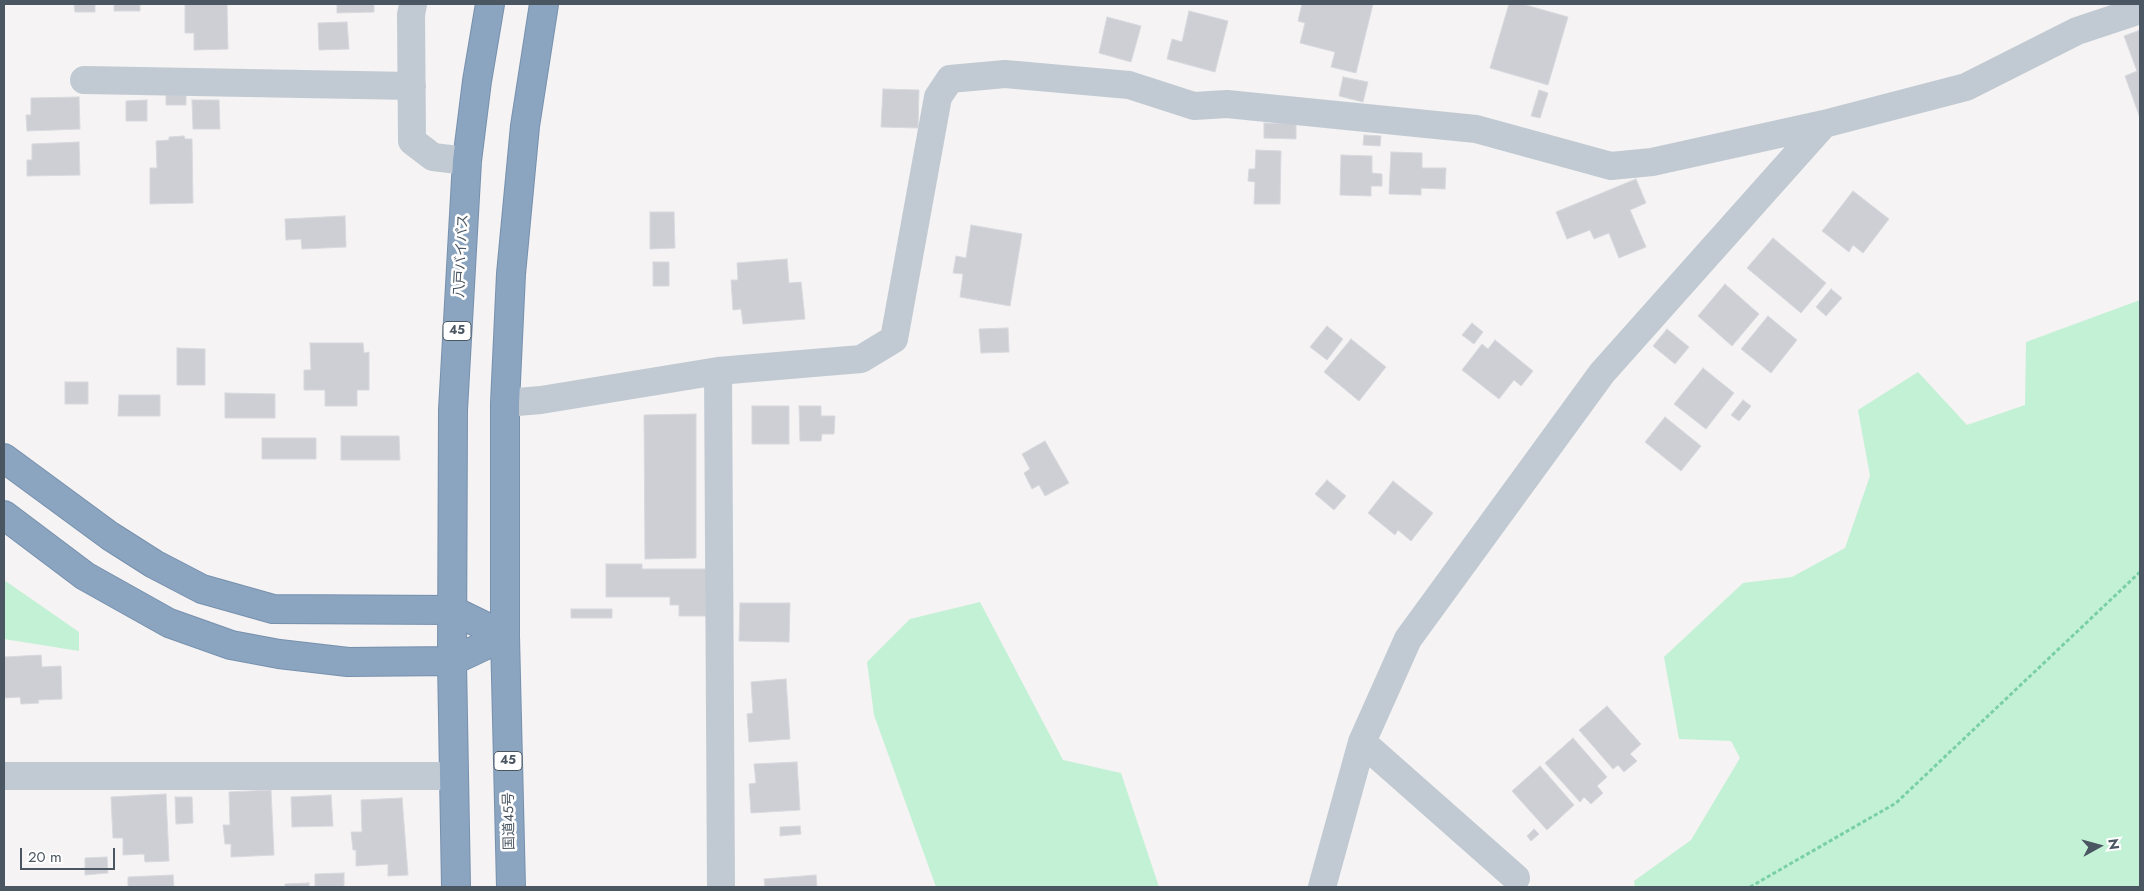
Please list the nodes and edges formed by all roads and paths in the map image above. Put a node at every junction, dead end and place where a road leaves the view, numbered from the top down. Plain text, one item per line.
1 (413, 4) edge
2 (490, 4) edge
3 (544, 4) edge
4 (2140, 10) edge
5 (84, 80) dead end
6 (412, 86) junction
7 (1824, 124) junction
8 (467, 161) junction
9 (718, 371) junction
10 (506, 403) junction
11 (4, 458) edge
12 (4, 515) edge
13 (2140, 572) edge
14 (452, 610) junction
15 (505, 636) junction
16 (452, 661) junction
17 (1362, 742) junction
18 (4, 776) edge
19 (454, 776) junction
20 (1516, 878) dead end
21 (456, 887) edge
22 (511, 887) edge
23 (721, 887) edge
24 (1322, 887) edge
25 (1750, 887) edge

1 - 6 street
2 - 8 highway, 八戸バイパス / 45
3 - 10 highway, 45
4 - 7 street
5 - 6 street
6 - 8 street
7 - 9 street
7 - 17 street
8 - 14 highway, 八戸バイパス / 45
9 - 10 street
9 - 23 street
10 - 15 highway, 45
11 - 14 highway
12 - 16 highway
13 - 25 path
14 - 15 highway
14 - 16 highway, 八戸バイパス / 45
15 - 16 highway
15 - 22 highway, 国道45号 / 45
16 - 19 highway, 45
17 - 20 street
17 - 24 street
18 - 19 street
19 - 21 highway, 45

